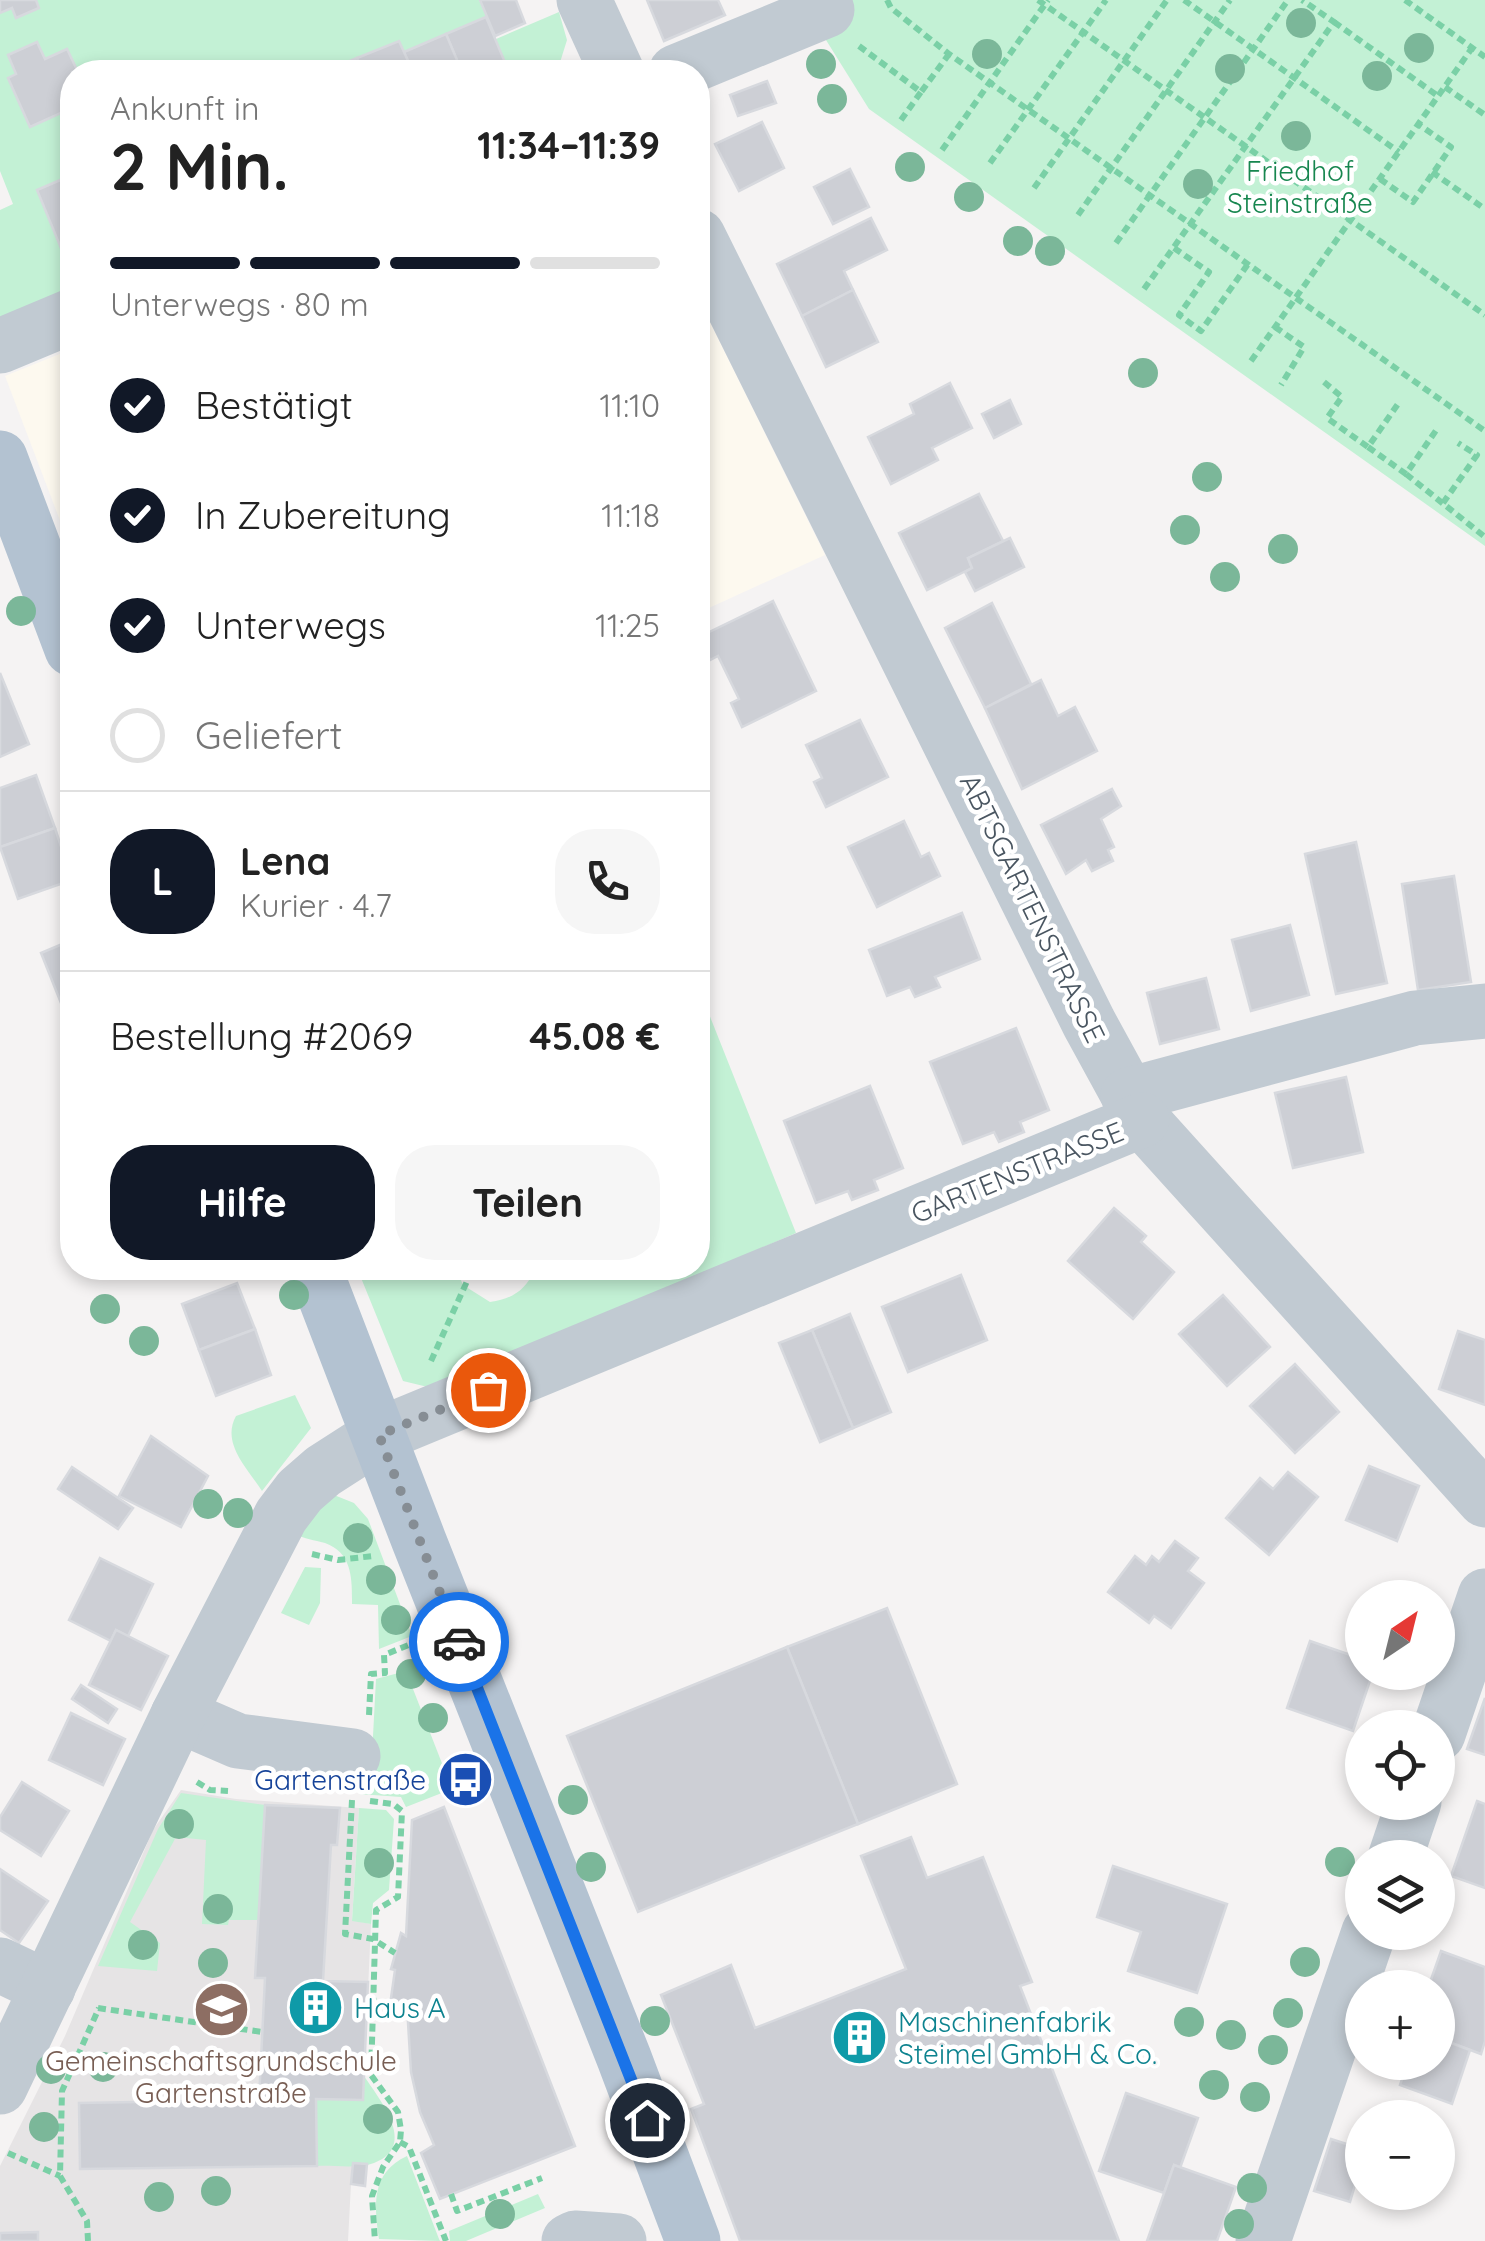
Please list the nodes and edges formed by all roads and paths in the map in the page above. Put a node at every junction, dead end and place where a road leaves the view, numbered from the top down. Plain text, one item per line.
1 (584, 0) edge
2 (887, 0) edge
3 (1106, 0) edge
4 (1166, 0) edge
5 (1184, 0) edge
6 (1230, 0) edge
7 (1288, 0) edge
8 (1302, 0) edge
9 (1405, 0) edge
10 (1044, 2) edge
11 (1215, 22) junction
12 (1334, 22) junction
13 (836, 23) joint
14 (1084, 32) junction
15 (1472, 48) junction
16 (1253, 49) junction
17 (949, 54) junction
18 (1485, 57) edge
19 (612, 60) edge
20 (1124, 60) junction
21 (710, 62) edge
22 (1294, 78) junction
23 (990, 83) junction
24 (1445, 86) junction
25 (1166, 90) junction
26 (921, 92) junction
27 (1438, 96) junction
28 (1028, 110) junction
29 (1485, 115) edge
30 (1205, 117) junction
31 (901, 120) dead end
32 (1418, 124) junction
33 (1068, 139) junction
34 (1246, 146) junction
35 (942, 150) dead end
36 (1399, 152) junction
37 (990, 163) dead end
38 (1111, 168) junction
39 (1432, 172) junction
40 (1380, 179) junction
41 (1034, 188) dead end
42 (1149, 196) junction
43 (1485, 209) edge
44 (1078, 215) dead end
45 (1351, 220) junction
46 (1190, 224) junction
47 (1116, 243) dead end
48 (1174, 248) junction
49 (710, 260) edge
50 (1248, 264) junction
51 (1144, 290) dead end
52 (1295, 298) junction
53 (1485, 314) edge
54 (60, 321) edge
55 (1275, 327) junction
56 (0, 346) edge
57 (1250, 362) dead end
58 (1324, 382) dead end
59 (1281, 385) dead end
60 (1400, 401) dead end
61 (1436, 429) dead end
62 (1485, 431) edge
63 (1458, 444) dead end
64 (1368, 447) junction
65 (0, 458) edge
66 (1406, 474) junction
67 (1443, 503) junction
68 (1485, 538) edge
69 (60, 618) edge
70 (1485, 1011) edge
71 (1135, 1108) junction
72 (319, 1280) edge
73 (468, 1280) edge
74 (428, 1368) dead end
75 (379, 1435) junction
76 (1485, 1500) edge
77 (269, 1537) junction
78 (419, 1541) junction
79 (1485, 1596) edge
80 (421, 1640) dead end
81 (1446, 1710) edge
82 (178, 1715) junction
83 (361, 1779) junction
84 (373, 1939) junction
85 (1363, 1950) edge
86 (395, 1953) dead end
87 (30, 1984) edge
88 (99, 2008) junction
89 (262, 2032) dead end
90 (0, 2088) edge
91 (400, 2142) junction
92 (8, 2154) dead end
93 (60, 2176) junction
94 (542, 2178) dead end
95 (451, 2194) dead end
96 (88, 2241) edge
97 (374, 2241) edge
98 (446, 2241) edge
99 (569, 2241) edge
100 (620, 2241) edge
101 (692, 2241) edge
102 (1262, 2241) edge

1 - 19 street
2 - 17 path
3 - 14 path
4 - 20 path
5 - 11 path
6 - 11 path
7 - 16 path
8 - 12 path
9 - 15 path
10 - 14 path
10 - 23 path
11 - 16 path
11 - 25 path
12 - 22 path
12 - 27 path
13 - 21 street
13 - 26 path
14 - 20 path
14 - 28 path
15 - 18 path
15 - 24 path
16 - 22 path
16 - 30 path
17 - 23 path
17 - 26 path
20 - 25 path
20 - 33 path
22 - 34 path
22 - 36 path
23 - 28 path
23 - 35 path
24 - 27 path
24 - 29 path
25 - 30 path
25 - 38 path
26 - 31 path
27 - 32 path
28 - 33 path
28 - 37 path
30 - 34 path
30 - 42 path
32 - 36 path
32 - 39 path
33 - 38 path
33 - 41 path
34 - 45 path
34 - 46 path
36 - 40 path
38 - 42 path
38 - 44 path
39 - 40 path
39 - 43 path
40 - 45 path
42 - 46 path
42 - 47 path
45 - 52 path
45 - 53 path
46 - 48 path
46 - 50 path
48 - 50 path
48 - 51 path
49 - 71 street, ABTSGARTENSTRASSE
50 - 52 path
52 - 55 path
52 - 62 path
54 - 56 street
55 - 57 path
55 - 59 path
58 - 64 path
60 - 64 path
61 - 66 path
63 - 67 path
64 - 66 path
65 - 69 main road
66 - 67 path
67 - 68 path
70 - 71 street, GARTENSTRASSE
71 - 75 street, GARTENSTRASSE
71 - 76 street, ABTSGARTENSTRASSE
72 - 75 main road
73 - 74 path
75 - 77 street, GARTENSTRASSE
75 - 78 main road
77 - 78 path
77 - 82 street, GARTENSTRASSE
78 - 101 main road
79 - 81 street
80 - 83 path
82 - 83 street
82 - 87 street, GARTENSTRASSE
83 - 84 path
83 - 84 path
84 - 86 path
84 - 91 path
85 - 102 street
87 - 88 path
87 - 90 street, GARTENSTRASSE
88 - 89 path
88 - 93 path
91 - 97 path
91 - 98 path
92 - 93 path
93 - 96 path
94 - 95 path
99 - 100 street

